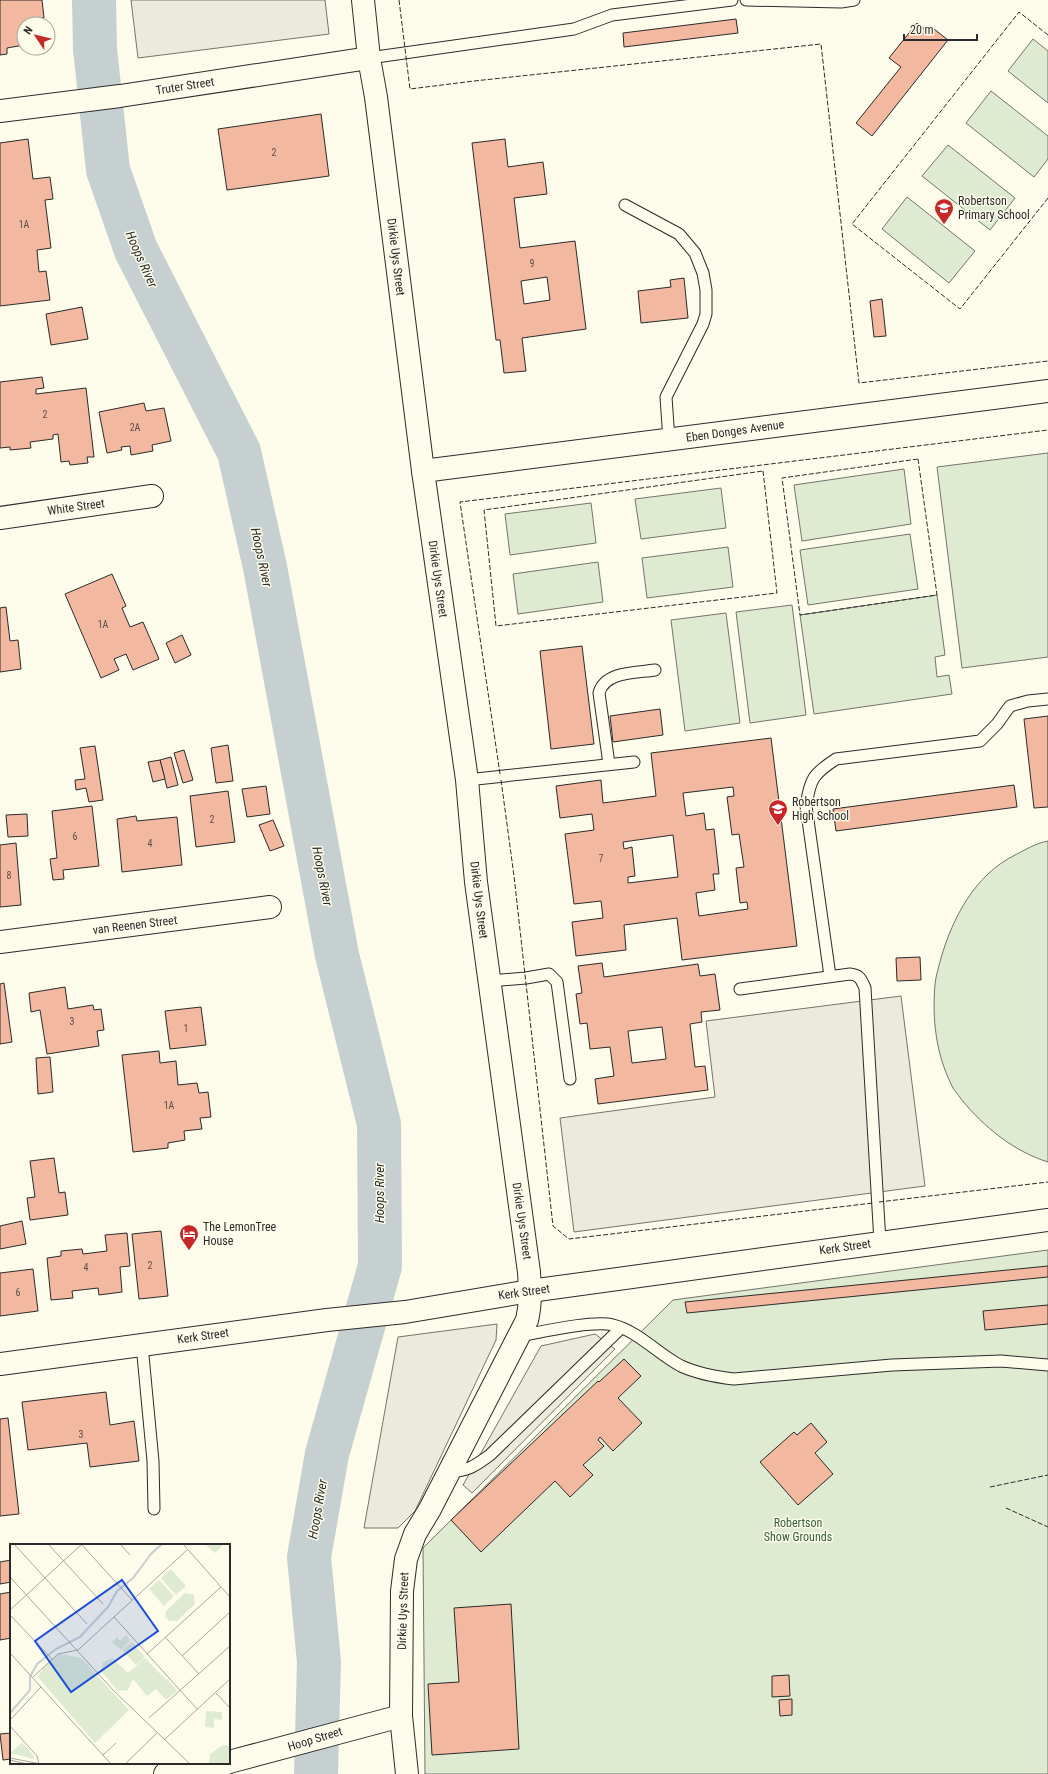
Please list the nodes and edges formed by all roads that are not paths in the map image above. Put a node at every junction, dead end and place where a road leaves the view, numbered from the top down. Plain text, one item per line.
1 (362, 0) edge
2 (732, 0) edge
3 (746, 0) edge
4 (854, 0) edge
5 (369, 58) junction
6 (0, 111) edge
7 (625, 205) dead end
8 (1048, 391) edge
9 (669, 440) junction
10 (423, 472) junction
11 (152, 496) dead end
12 (0, 518) edge
13 (655, 670) dead end
14 (1048, 699) edge
15 (634, 762) dead end
16 (609, 764) junction
17 (467, 780) junction
18 (270, 907) dead end
19 (0, 942) edge
20 (830, 976) junction
21 (490, 981) junction
22 (740, 988) dead end
23 (570, 1079) dead end
24 (1048, 1220) edge
25 (880, 1242) junction
26 (530, 1291) junction
27 (621, 1328) junction
28 (518, 1336) junction
29 (142, 1345) junction
30 (0, 1364) edge
31 (1048, 1365) edge
32 (449, 1472) junction
33 (154, 1509) dead end
34 (401, 1716) junction
35 (230, 1762) edge
36 (224, 1764) edge
37 (165, 1774) edge
38 (407, 1774) edge

1 - 5 street, Dirkie Uys Street
2 - 5 lane
3 - 4 lane
5 - 6 street, Truter Street
5 - 10 street, Dirkie Uys Street
7 - 9 lane
8 - 9 street, Eben Donges Avenue
9 - 10 street, Eben Donges Avenue
10 - 17 street, Dirkie Uys Street
11 - 12 street, White Street
13 - 16 lane
14 - 20 lane
15 - 16 lane
16 - 17 lane
17 - 21 street, Dirkie Uys Street
18 - 19 street, van Reenen Street
20 - 22 lane
20 - 25 lane
21 - 23 lane
21 - 26 street, Dirkie Uys Street
24 - 25 street, Kerk Street
25 - 26 street, Kerk Street
26 - 28 street, Dirkie Uys Street
26 - 29 street, Kerk Street
27 - 28 lane
27 - 31 lane
27 - 32 lane
28 - 32 street, Dirkie Uys Street
29 - 30 street, Kerk Street
29 - 33 lane
32 - 34 street, Dirkie Uys Street
34 - 35 street, Hoop Street
34 - 38 street, Dirkie Uys Street
36 - 37 street, Hoop Street

